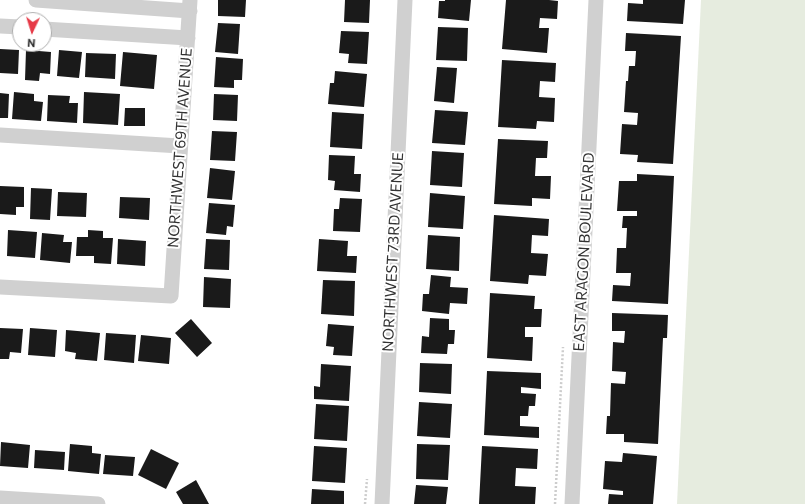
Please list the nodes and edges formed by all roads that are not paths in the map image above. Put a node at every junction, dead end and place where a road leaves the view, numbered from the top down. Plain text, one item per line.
1 (36, 0) edge
2 (405, 0) edge
3 (596, 0) edge
4 (190, 5) edge
5 (0, 26) edge
6 (12, 27) edge
7 (52, 30) edge
8 (188, 38) junction
9 (0, 135) edge
10 (180, 146) junction
11 (0, 287) edge
12 (0, 498) edge
13 (98, 504) edge
14 (382, 504) edge
15 (572, 504) edge

1 - 4 street
2 - 14 street, NORTHWEST 73RD AVENUE
3 - 15 street, EAST ARAGON BOULEVARD
4 - 8 street, NORTHWEST 69TH AVENUE
5 - 6 street
7 - 8 street
8 - 10 street, NORTHWEST 69TH AVENUE
9 - 10 street
10 - 11 street, NORTHWEST 69TH AVENUE
12 - 13 street

